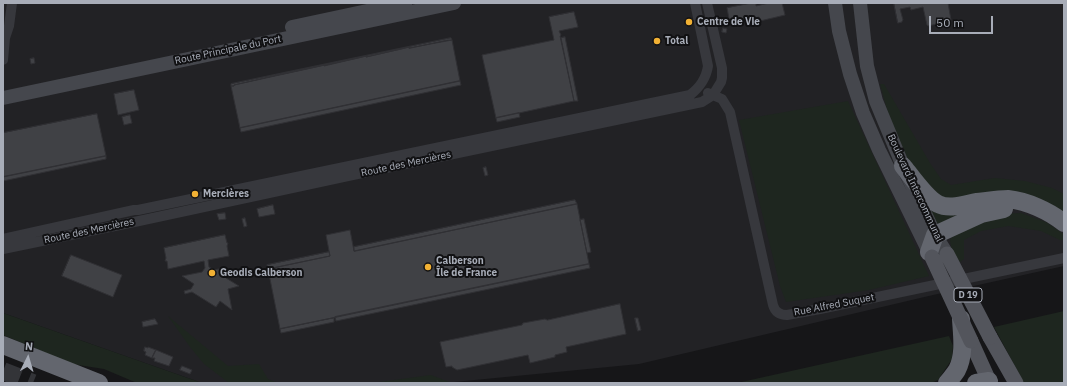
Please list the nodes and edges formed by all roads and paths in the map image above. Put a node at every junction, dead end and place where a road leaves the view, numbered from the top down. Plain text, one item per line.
1 (12, 3) edge
2 (405, 3) edge
3 (454, 3) edge
4 (695, 3) edge
5 (707, 3) edge
6 (835, 3) edge
7 (860, 3) edge
8 (4, 48) edge
9 (3, 60) edge
10 (3, 88) edge
11 (699, 88) junction
12 (713, 95) junction
13 (3, 98) edge
14 (903, 166) junction
15 (1060, 220) edge
16 (935, 235) junction
17 (3, 239) edge
18 (3, 249) edge
19 (936, 254) junction
20 (1064, 258) edge
21 (961, 319) joint
22 (967, 342) junction
23 (3, 345) edge
24 (99, 383) edge
25 (946, 383) edge
26 (989, 383) edge
27 (1016, 383) edge

1 - 8 street
2 - 10 main road, Route Principale du Port
3 - 13 main road, Route Principale du Port
4 - 11 street
5 - 12 street
6 - 19 main road, Boulevard Intercommunal / D 19
7 - 14 main road, Boulevard Intercommunal
8 - 9 street
11 - 12 street, Rue Alfred Suquet
11 - 17 street, Route des Mercières
12 - 18 street, Route des Mercières
12 - 20 street, Rue Alfred Suquet
14 - 15 highway
14 - 16 main road, Boulevard Intercommunal
15 - 16 highway
16 - 19 highway
19 - 21 main road, Boulevard Intercommunal / D 19, bridge
19 - 27 main road, Boulevard Intercommunal / D 19, bridge
21 - 22 highway
22 - 25 highway
22 - 26 main road
23 - 24 highway

